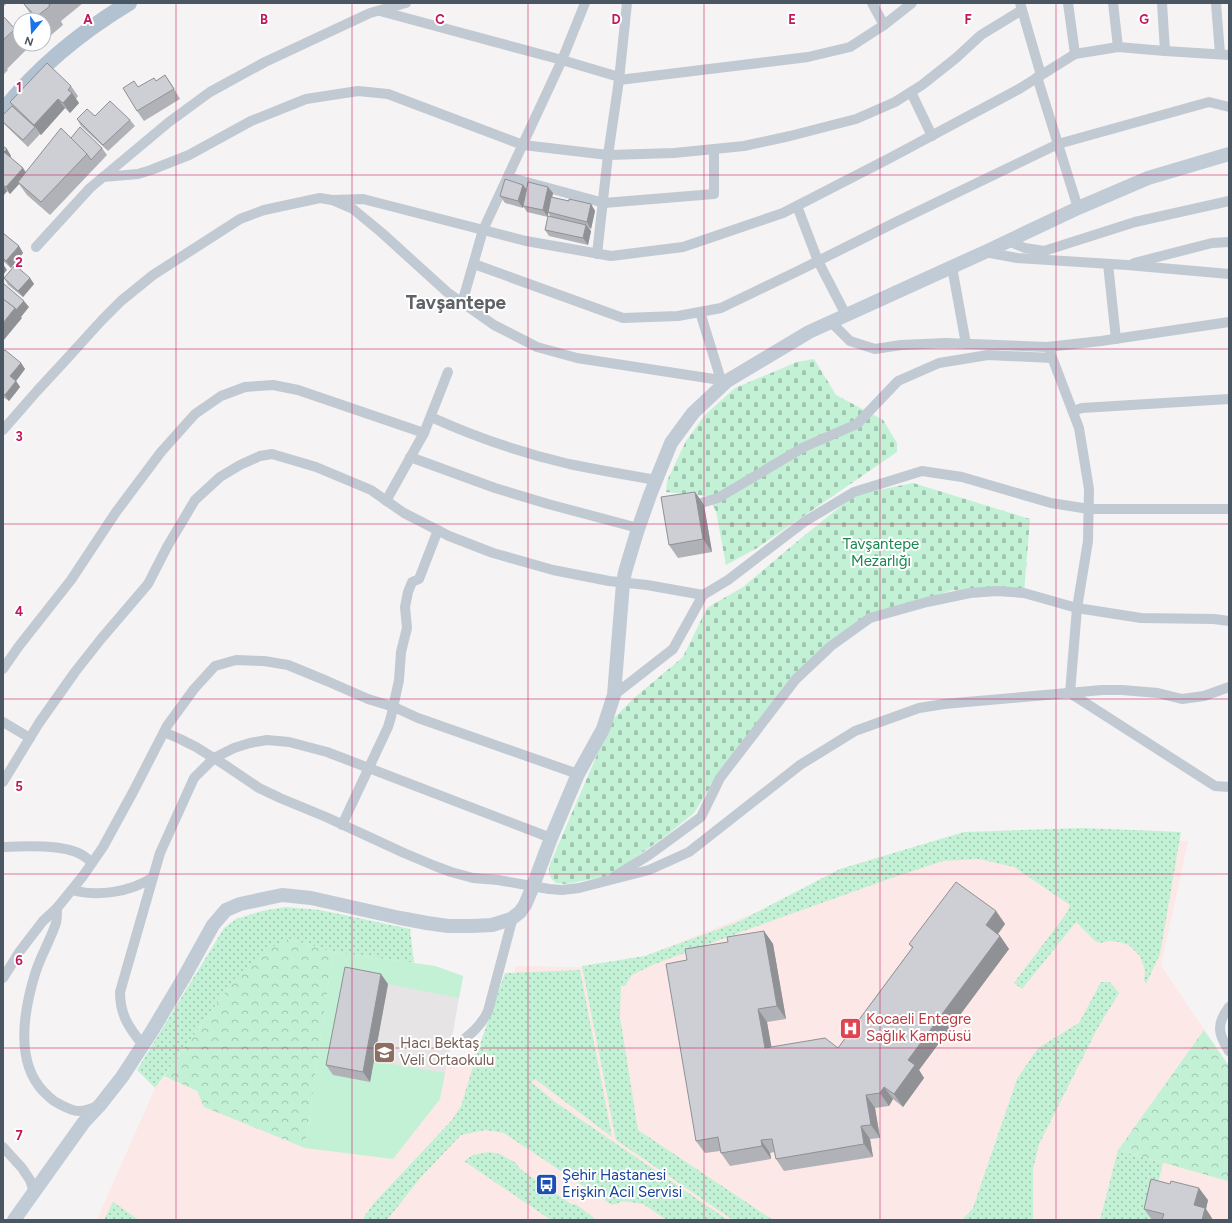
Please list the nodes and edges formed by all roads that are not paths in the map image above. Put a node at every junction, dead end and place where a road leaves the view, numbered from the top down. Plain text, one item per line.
1 (129, 3) edge
2 (406, 3) edge
3 (585, 3) edge
4 (627, 3) edge
5 (872, 3) edge
6 (912, 3) edge
7 (1068, 3) edge
8 (1114, 3) edge
9 (1162, 3) edge
10 (1216, 3) edge
11 (1021, 7) edge
12 (379, 11) junction
13 (884, 25) junction
14 (1118, 47) junction
15 (1165, 51) junction
16 (1075, 54) junction
17 (1225, 55) edge
18 (562, 60) junction
19 (1039, 76) junction
20 (619, 78) junction
21 (911, 92) junction
22 (4, 106) edge
23 (1229, 107) edge
24 (932, 136) junction
25 (1058, 144) junction
26 (523, 145) junction
27 (714, 148) junction
28 (1229, 154) edge
29 (608, 155) junction
30 (103, 177) junction
31 (508, 177) junction
32 (332, 200) junction
33 (1229, 200) edge
34 (604, 203) junction
35 (797, 206) junction
36 (1078, 208) junction
37 (483, 230) junction
38 (1008, 241) junction
39 (1229, 242) edge
40 (36, 248) dead end
41 (985, 252) junction
42 (597, 254) junction
43 (818, 261) junction
44 (474, 264) junction
45 (1108, 264) junction
46 (1126, 265) junction
47 (952, 268) junction
48 (1229, 274) edge
49 (462, 303) junction
50 (700, 312) junction
51 (846, 315) junction
52 (831, 322) junction
53 (1229, 322) edge
54 (1116, 339) junction
55 (966, 344) junction
56 (1047, 347) junction
57 (1052, 358) junction
58 (448, 372) dead end
59 (724, 380) junction
60 (1229, 399) edge
61 (1073, 411) junction
62 (431, 417) junction
63 (3, 430) edge
64 (424, 433) junction
65 (410, 457) junction
66 (656, 480) junction
67 (386, 501) junction
68 (684, 505) edge
69 (1089, 509) junction
70 (1229, 509) edge
71 (638, 528) junction
72 (438, 530) junction
73 (623, 583) junction
74 (703, 595) junction
75 (1077, 608) junction
76 (1229, 621) edge
77 (3, 668) edge
78 (1229, 687) edge
79 (1070, 693) junction
80 (614, 695) junction
81 (394, 707) junction
82 (3, 722) edge
83 (164, 732) junction
84 (30, 738) junction
85 (214, 758) junction
86 (369, 768) junction
87 (578, 774) junction
88 (3, 782) edge
89 (1229, 788) edge
90 (342, 825) junction
91 (551, 838) junction
92 (3, 847) edge
93 (92, 863) junction
94 (152, 878) junction
95 (610, 881) junction
96 (533, 886) junction
97 (72, 890) junction
98 (57, 908) junction
99 (513, 917) junction
100 (3, 978) edge
101 (1229, 1006) edge
102 (459, 1043) dead end
103 (143, 1045) junction
104 (1229, 1051) edge
105 (100, 1105) junction
106 (3, 1147) edge
107 (34, 1192) junction
108 (14, 1220) edge

1 - 22 main road
2 - 12 street
3 - 18 street
4 - 20 street
5 - 13 street
6 - 13 street
7 - 16 street
8 - 14 street
9 - 15 street
10 - 17 street
11 - 19 street
11 - 21 street
12 - 18 street
12 - 30 street
13 - 20 street
14 - 15 street
14 - 16 street
15 - 17 street
16 - 19 street
18 - 20 street
18 - 26 street
19 - 24 street
19 - 25 street
20 - 29 street
21 - 24 street
21 - 27 street
23 - 25 street
24 - 35 street
25 - 36 street
25 - 43 street
26 - 29 street
26 - 30 street
26 - 31 street
27 - 29 street
27 - 34 street
28 - 36 street
29 - 34 street
30 - 40 street
31 - 34 street
31 - 37 street
32 - 37 street
32 - 49 street
32 - 63 street
33 - 38 street
34 - 42 street
35 - 42 street
35 - 43 street
36 - 38 street
37 - 42 street
37 - 44 street
38 - 41 street
39 - 46 street
41 - 45 street
41 - 47 street
43 - 50 street
43 - 51 street
44 - 49 street
44 - 50 street
45 - 46 street
45 - 54 street
46 - 48 street
47 - 51 street
47 - 55 street
49 - 59 street
50 - 59 street
51 - 52 street
52 - 55 street
52 - 59 street
53 - 54 street
54 - 56 street
55 - 56 street
56 - 57 street
57 - 61 street
57 - 68 street
58 - 62 street
59 - 66 street
60 - 61 street
61 - 69 street
62 - 64 street
62 - 66 street
64 - 65 street
64 - 77 street
65 - 67 street
65 - 71 street
66 - 71 street
67 - 72 street
67 - 84 street
69 - 70 street
69 - 74 street
69 - 75 street
71 - 73 street
72 - 73 street
72 - 81 street
73 - 74 street
73 - 80 street
74 - 80 street
75 - 76 street
75 - 79 street
75 - 95 street
78 - 79 street
79 - 89 street
79 - 95 street
80 - 87 street
81 - 83 street
81 - 86 street
81 - 87 street
82 - 84 street
83 - 85 street
83 - 93 street
84 - 88 street
85 - 86 street
85 - 90 street
85 - 94 street
86 - 90 street
86 - 91 street
87 - 91 street
90 - 96 street
91 - 96 street
92 - 93 street
93 - 97 street
94 - 97 street
94 - 103 street
95 - 96 street
96 - 99 street
97 - 98 street
98 - 100 street
98 - 105 street
99 - 102 street
99 - 103 street
101 - 104 street
103 - 105 street
105 - 107 street
106 - 107 street
107 - 108 street

